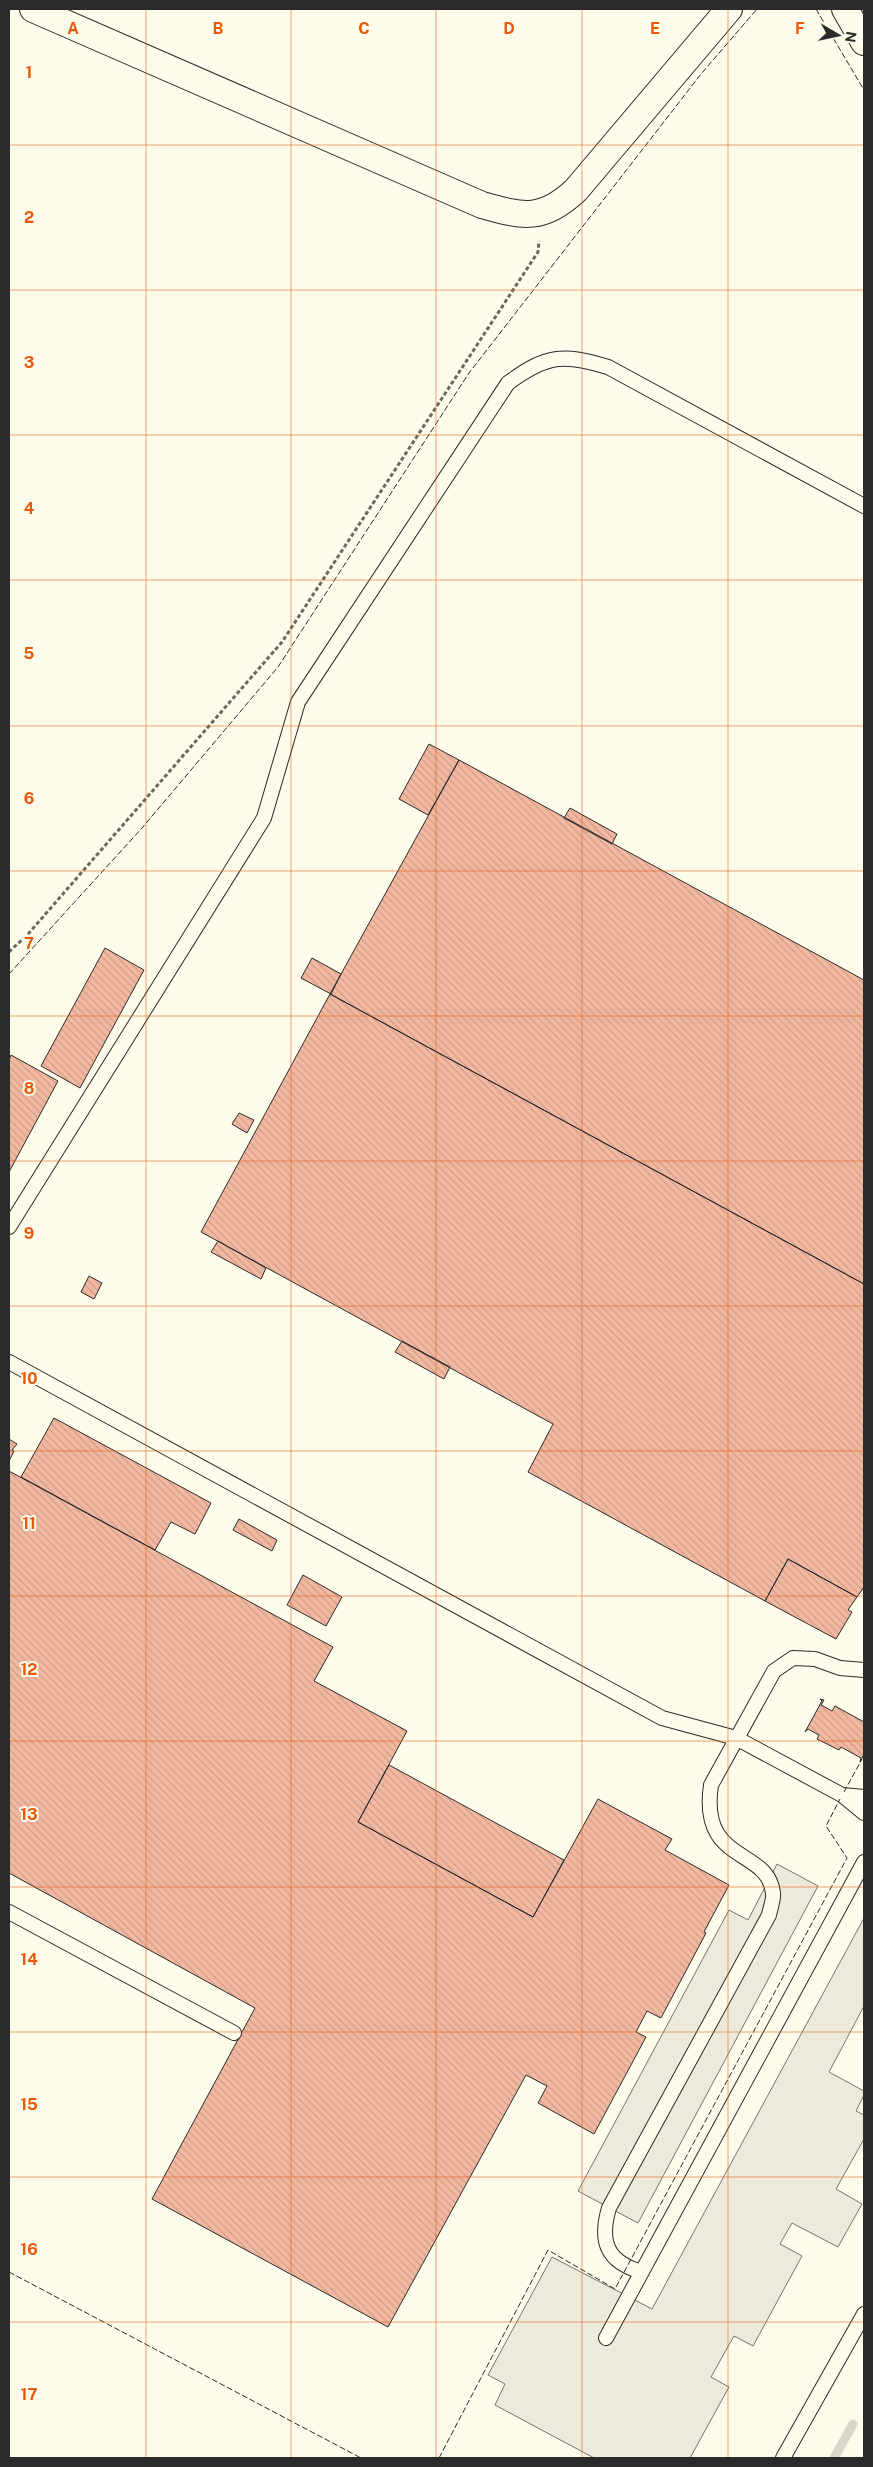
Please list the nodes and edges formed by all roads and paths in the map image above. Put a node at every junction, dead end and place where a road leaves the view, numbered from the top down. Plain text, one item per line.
1 (33, 9) edge
2 (729, 9) edge
3 (845, 9) edge
4 (864, 42) edge
5 (540, 213) junction
6 (864, 506) edge
7 (9, 952) edge
8 (9, 1227) edge
9 (9, 1362) edge
10 (864, 1670) edge
11 (736, 1738) junction
12 (842, 1795) junction
13 (864, 1797) edge
14 (864, 1813) edge
15 (864, 1862) edge
16 (9, 1912) edge
17 (234, 2034) dead end
18 (642, 2272) junction
19 (864, 2314) edge
20 (606, 2338) dead end
21 (783, 2458) edge

1 - 5 street
2 - 5 street
3 - 4 street
5 - 7 path
6 - 8 lane
9 - 11 lane
10 - 11 lane
11 - 12 lane
11 - 18 lane
12 - 13 lane
12 - 14 lane
15 - 18 lane
16 - 17 lane
18 - 20 lane
19 - 21 lane

